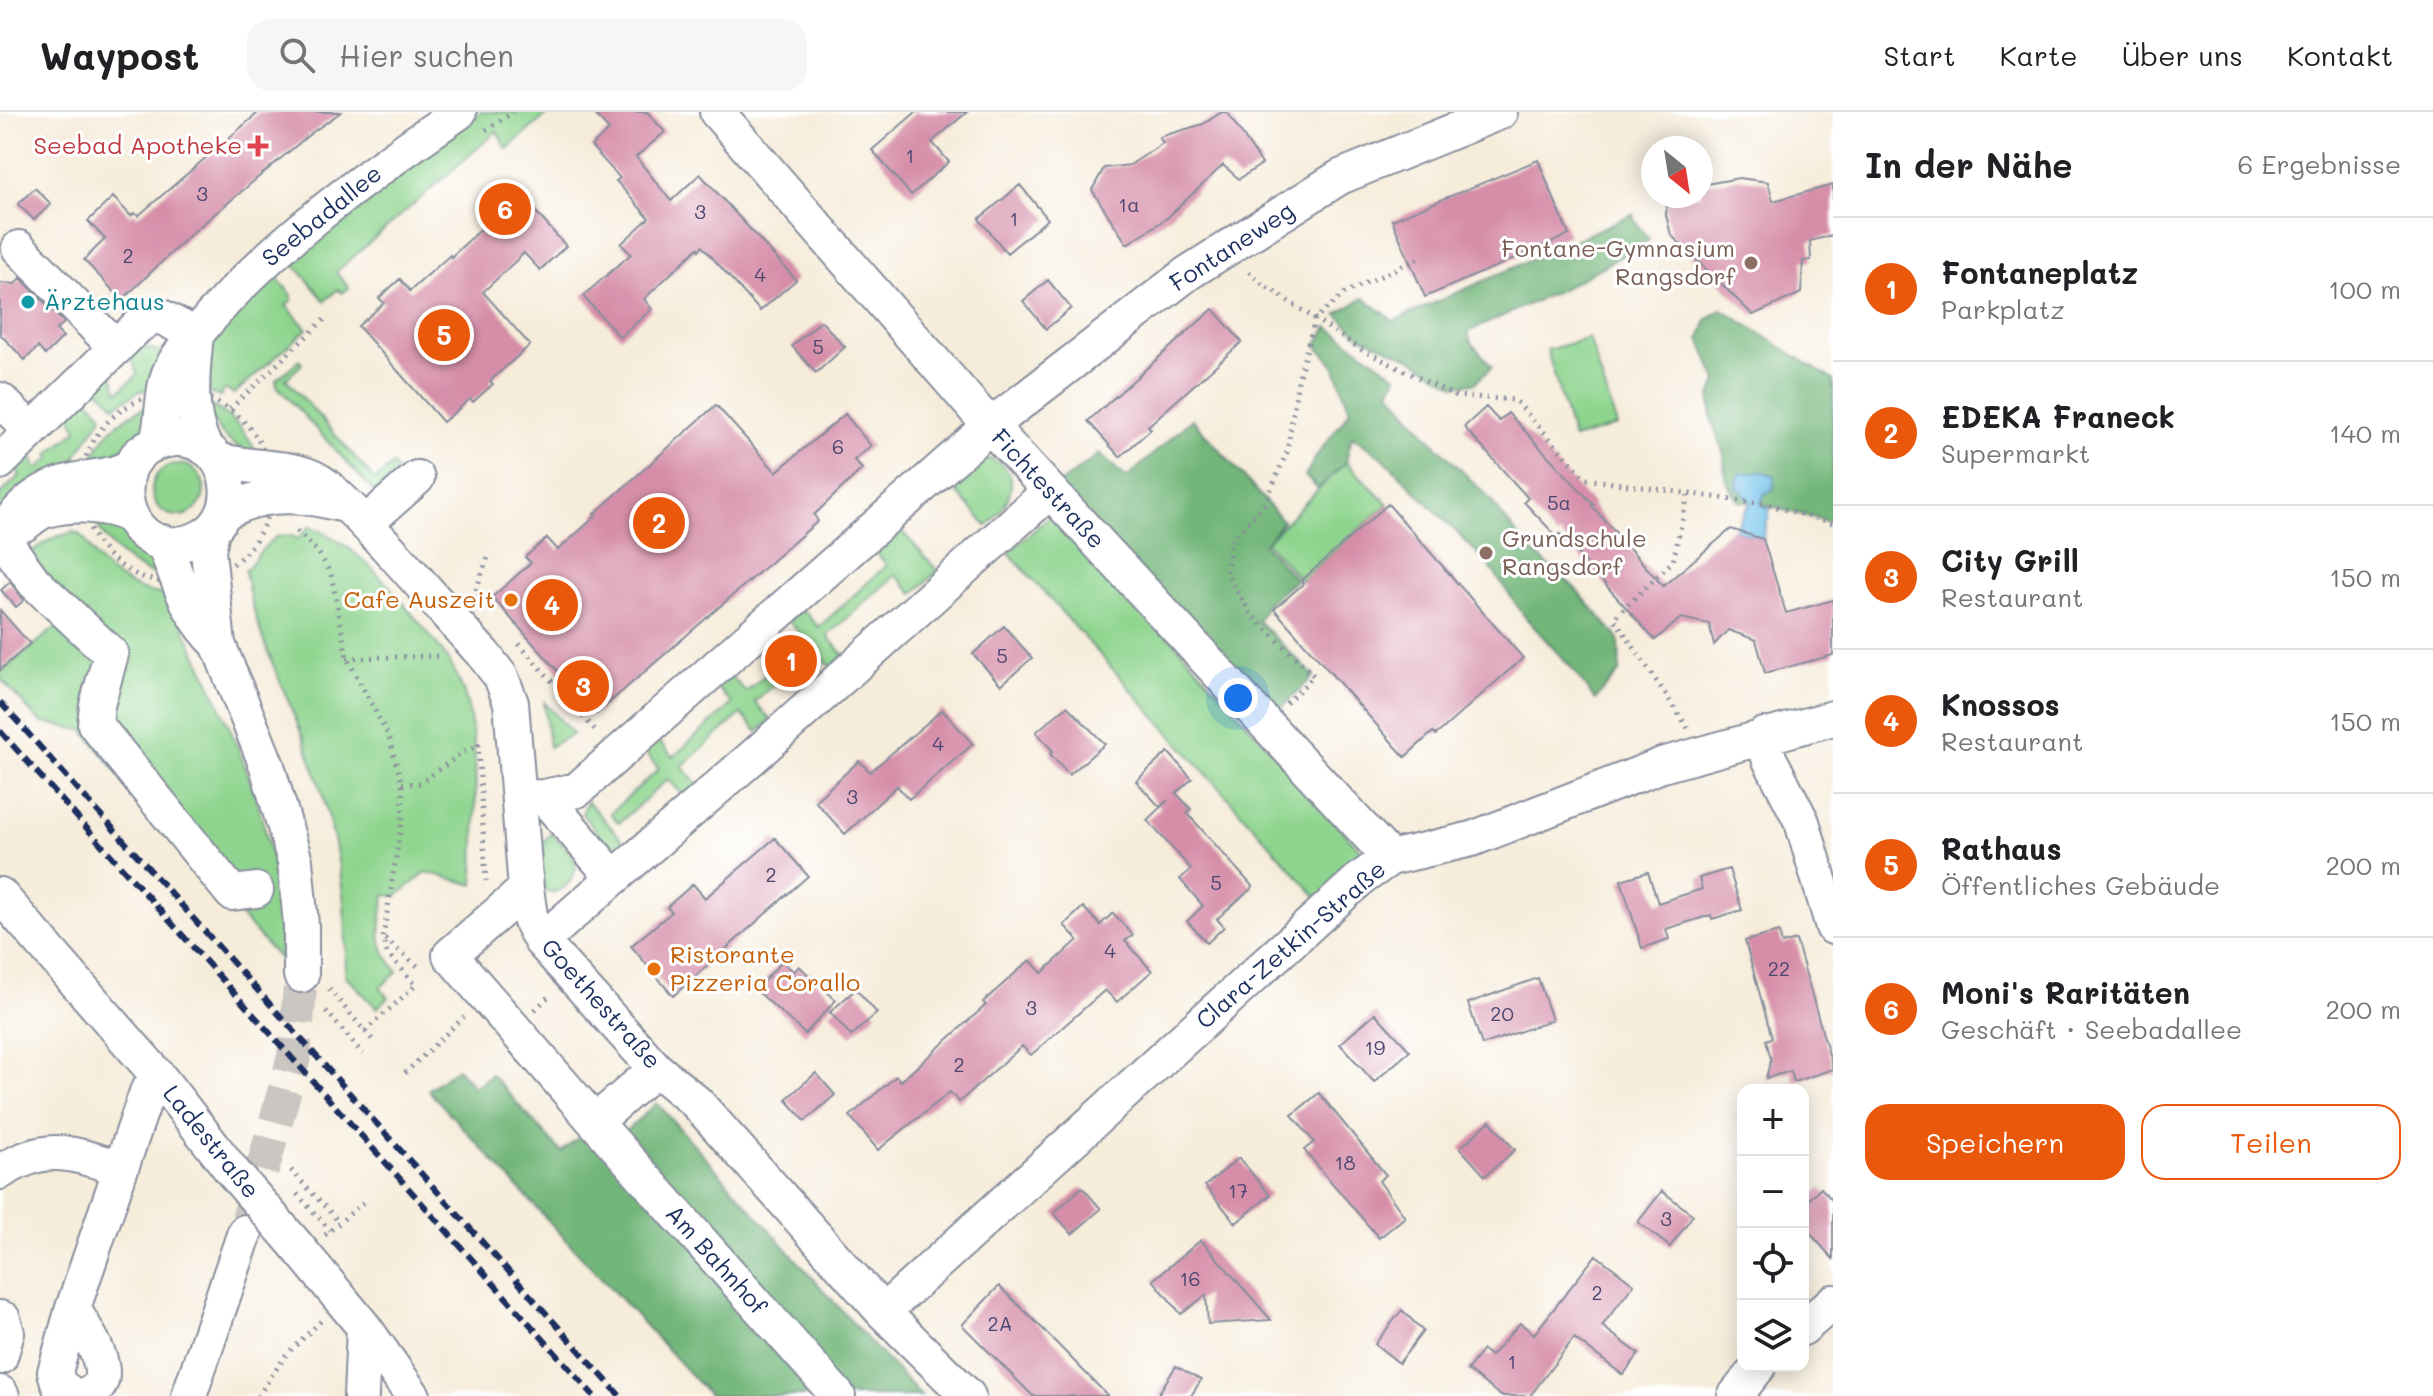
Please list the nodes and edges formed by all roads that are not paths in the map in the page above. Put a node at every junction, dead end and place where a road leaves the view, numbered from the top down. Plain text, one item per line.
1 (459, 112) edge
2 (717, 112) edge
3 (1500, 112) edge
4 (19, 248) dead end
5 (196, 335) junction
6 (116, 348) junction
7 (0, 400) edge
8 (990, 426) junction
9 (31, 430) junction
10 (157, 442) junction
11 (212, 454) junction
12 (0, 462) edge
13 (130, 466) junction
14 (417, 478) dead end
15 (1050, 491) junction
16 (357, 515) junction
17 (130, 516) junction
18 (218, 522) junction
19 (1, 537) edge
20 (163, 542) junction
21 (218, 644) junction
22 (1833, 718) edge
23 (1764, 735) junction
24 (532, 798) junction
25 (1390, 858) junction
26 (613, 877) junction
27 (526, 889) junction
28 (256, 890) dead end
29 (0, 895) edge
30 (1833, 927) edge
31 (541, 941) junction
32 (313, 979) tunnel mouth
33 (656, 1069) junction
34 (159, 1077) junction
35 (595, 1122) junction
36 (120, 1168) junction
37 (0, 1172) edge
38 (245, 1232) tunnel mouth
39 (1833, 1302) edge
40 (73, 1308) junction
41 (883, 1312) junction
42 (354, 1315) junction
43 (0, 1318) edge
44 (1809, 1323) edge
45 (0, 1357) edge
46 (1754, 1372) edge
47 (74, 1396) edge
48 (84, 1396) edge
49 (189, 1396) edge
50 (361, 1396) edge
51 (413, 1396) edge
52 (838, 1396) edge
53 (968, 1396) edge
54 (1735, 1396) edge

1 - 5 street, Seebadallee
2 - 8 street, Fichtestraße
3 - 8 street, Fontaneweg
4 - 6 street
5 - 6 street
5 - 10 street, Seebadallee
5 - 11 street
6 - 9 street
7 - 9 street
8 - 15 street, Fichtestraße
8 - 24 street, Fontaneweg
9 - 12 street
10 - 11 street
10 - 13 street
11 - 16 street, Goethestraße
11 - 18 street
13 - 17 street
13 - 19 street
14 - 16 street
15 - 25 street, Fichtestraße
15 - 26 street
16 - 18 street
16 - 24 street, Goethestraße
17 - 19 street
17 - 20 street
18 - 20 street
18 - 21 street
19 - 28 street
20 - 21 street
21 - 32 street
22 - 23 street, Clara-Zetkin-Straße
23 - 25 street, Clara-Zetkin-Straße
23 - 30 street
24 - 26 street
24 - 27 street, Goethestraße
25 - 41 street, Clara-Zetkin-Straße
26 - 31 street
27 - 31 street, Goethestraße
27 - 35 street, Am Bahnhof
29 - 34 street, Ladestraße
31 - 33 street, Goethestraße
33 - 35 street
33 - 41 street, Goethestraße
34 - 36 street
34 - 42 street, Ladestraße, bridge
35 - 52 street, Am Bahnhof
36 - 37 street
36 - 40 street
38 - 49 street
39 - 44 street
40 - 47 street
40 - 48 street
41 - 53 street, Goethestraße
42 - 50 street
42 - 51 street, Ladestraße
43 - 45 street
46 - 54 street

